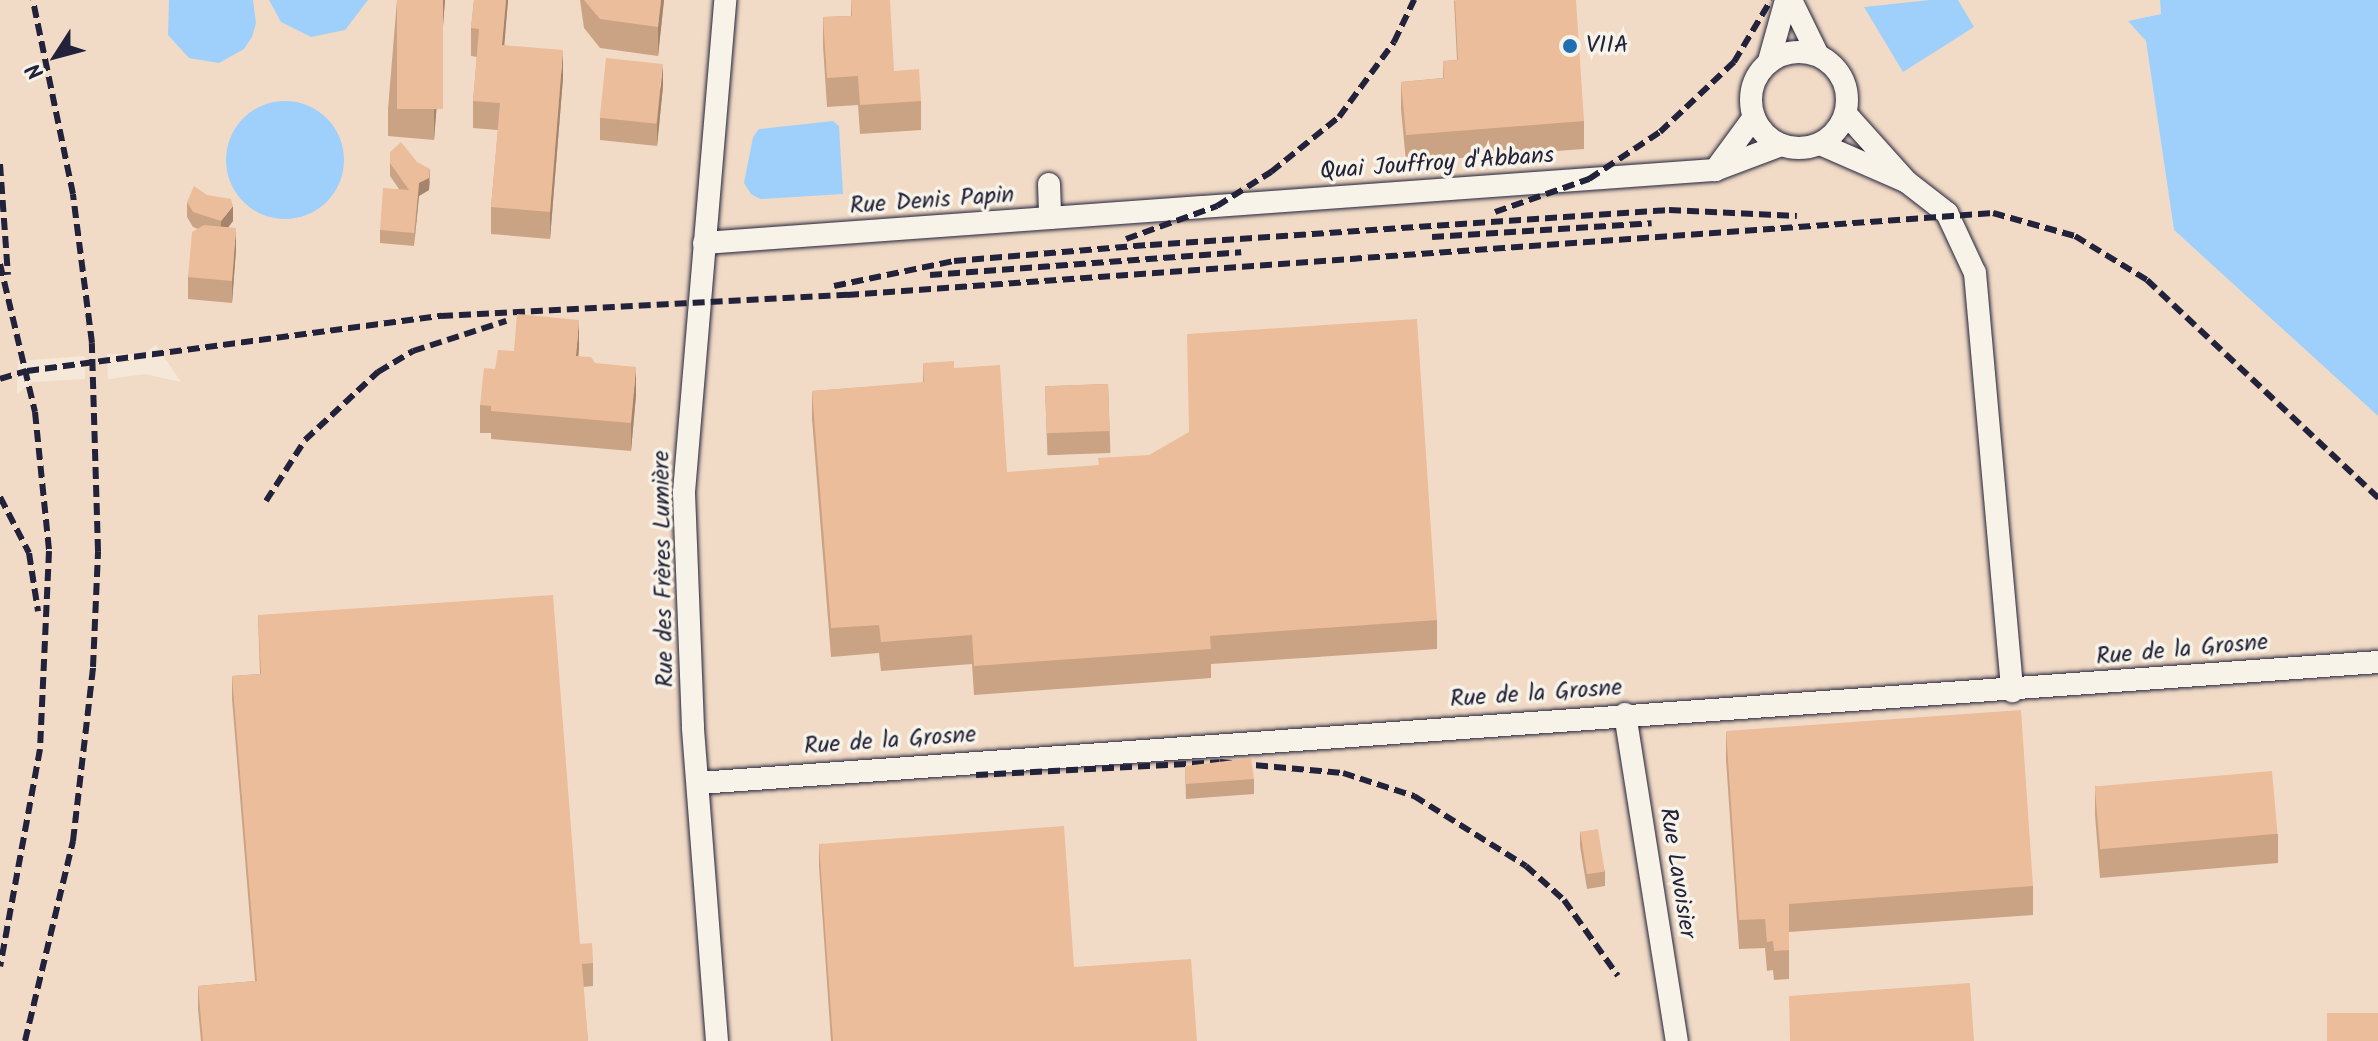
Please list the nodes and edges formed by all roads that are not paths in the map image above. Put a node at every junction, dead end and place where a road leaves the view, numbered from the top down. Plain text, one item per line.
1 (725, 0) edge
2 (1788, 0) edge
3 (1818, 55) junction
4 (1769, 61) junction
5 (1846, 114) junction
6 (1754, 117) junction
7 (1820, 144) junction
8 (1781, 145) junction
9 (1715, 170) junction
10 (1907, 182) junction
11 (1049, 184) dead end
12 (1164, 210) joint
13 (1050, 218) junction
14 (704, 243) junction
15 (2378, 662) edge
16 (2012, 691) junction
17 (1625, 714) junction
18 (699, 783) junction
19 (717, 1041) edge
20 (1677, 1041) edge

1 - 14 street, Rue des Frères Lumière
2 - 3 street
2 - 4 street
3 - 4 street
3 - 5 street
4 - 6 street
5 - 7 street
5 - 10 street
6 - 8 street
6 - 9 street
7 - 8 street
7 - 10 street
8 - 9 street, Quai Jouffroy d'Abbans
9 - 12 street, Quai Jouffroy d'Abbans
10 - 16 street
11 - 13 street
12 - 13 street, Rue Denis Papin
13 - 14 street, Rue Denis Papin
14 - 18 street, Rue des Frères Lumière
15 - 16 street, Rue de la Grosne
16 - 17 street, Rue de la Grosne
17 - 18 street, Rue de la Grosne
17 - 20 street, Rue Lavoisier
18 - 19 street, Rue des Frères Lumière

